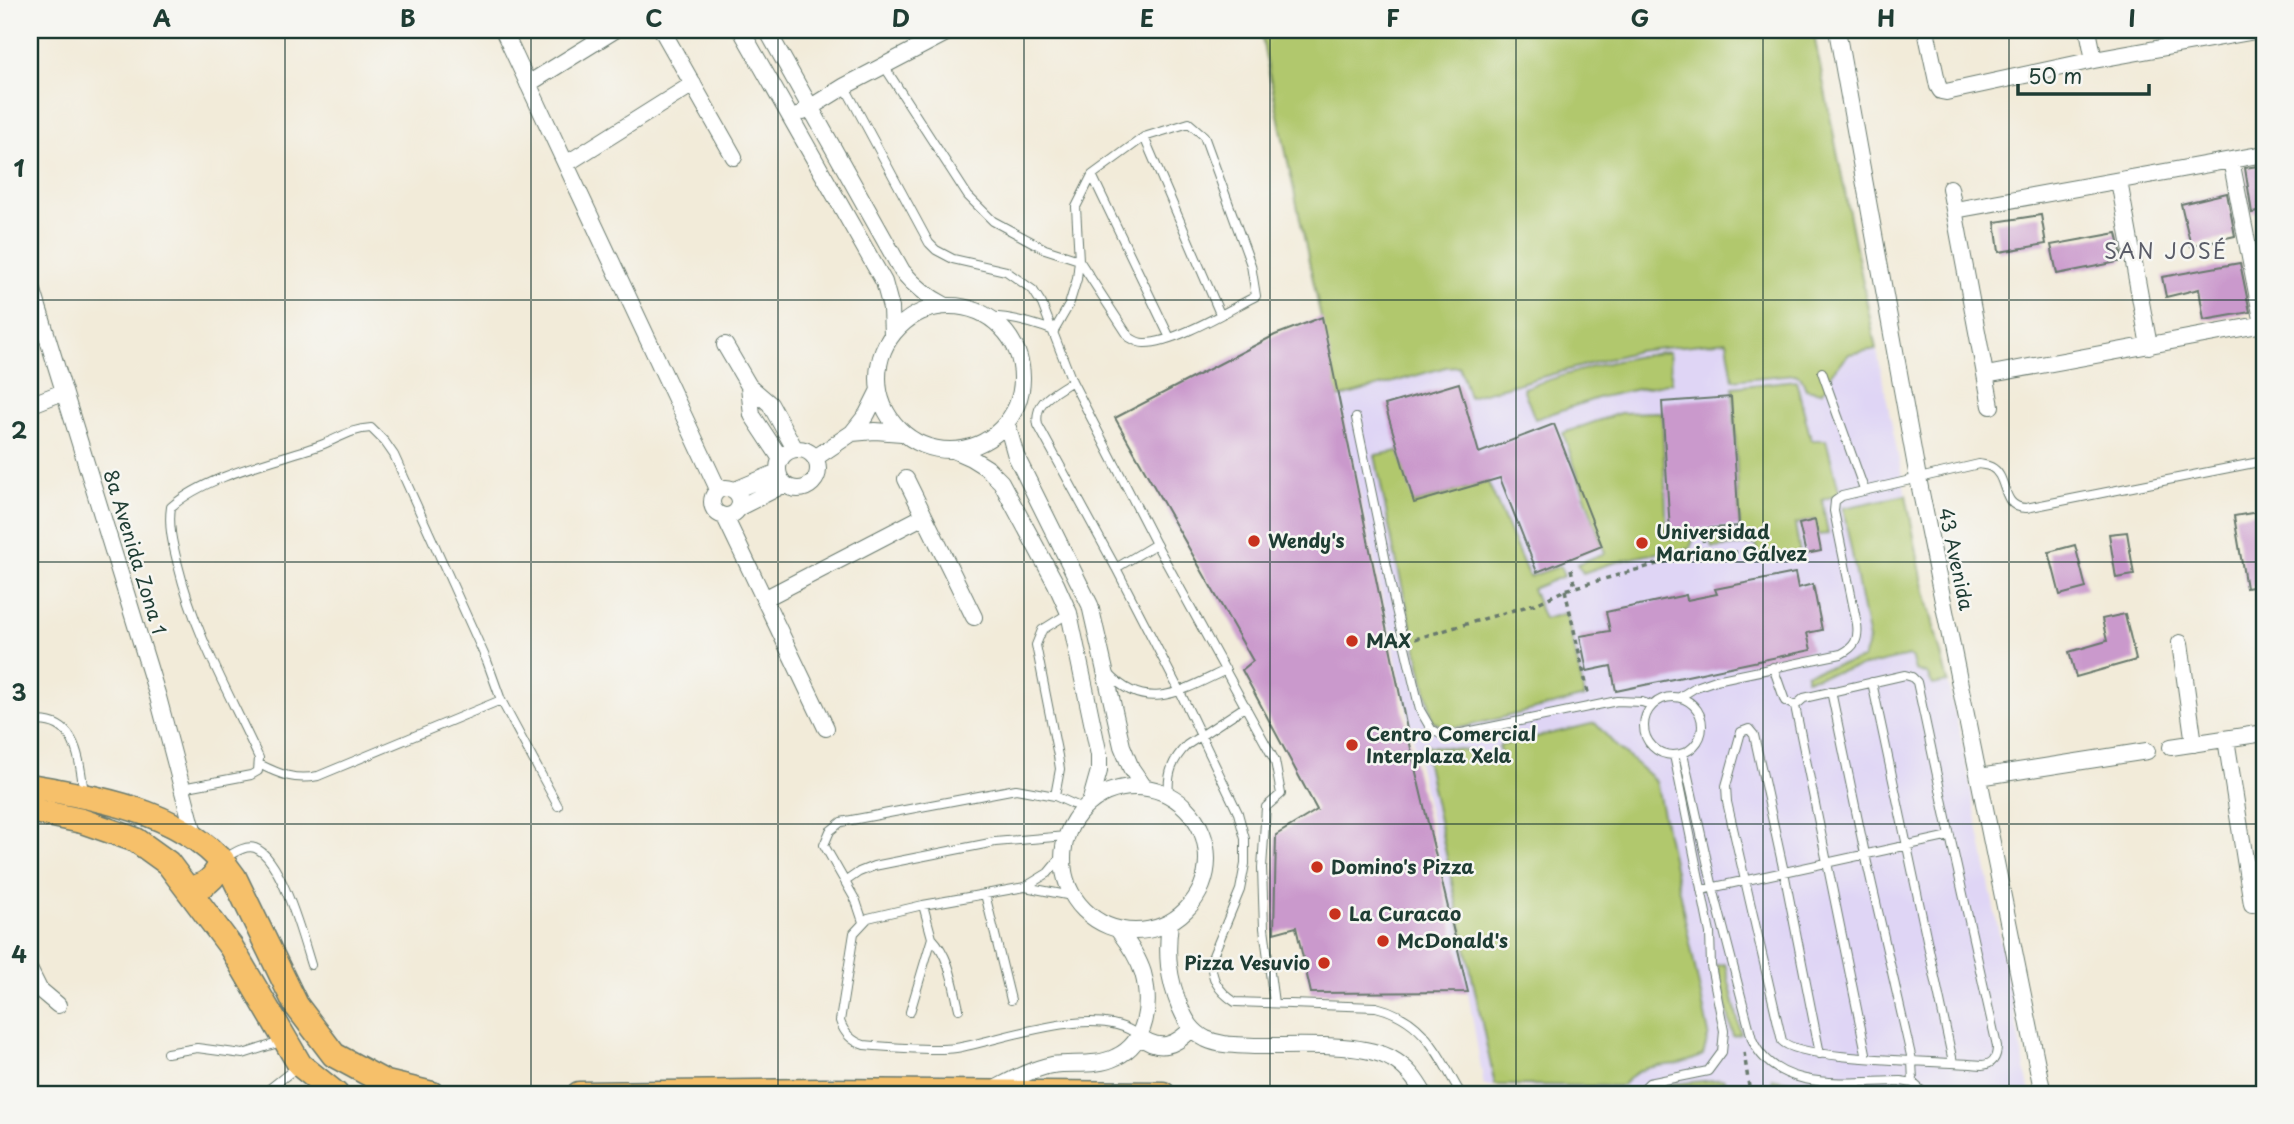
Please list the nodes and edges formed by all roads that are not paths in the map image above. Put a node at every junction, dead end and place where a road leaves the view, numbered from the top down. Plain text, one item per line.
1 (503, 30) edge
2 (615, 30) edge
3 (662, 30) edge
4 (741, 30) edge
5 (767, 30) edge
6 (952, 30) edge
7 (1837, 30) edge
8 (1926, 30) edge
9 (2088, 30) edge
10 (2261, 30) edge
11 (2212, 34) edge
12 (2094, 60) junction
13 (884, 66) junction
14 (528, 84) junction
15 (693, 84) junction
16 (845, 86) junction
17 (811, 108) junction
18 (792, 119) junction
19 (1144, 137) junction
20 (2264, 154) edge
21 (734, 157) dead end
22 (2231, 160) junction
23 (565, 164) junction
24 (1092, 175) junction
25 (2119, 181) junction
26 (1950, 188) dead end
27 (1955, 210) junction
28 (1079, 260) junction
29 (30, 281) edge
30 (946, 306) junction
31 (1220, 314) junction
32 (986, 316) junction
33 (2264, 324) edge
34 (1054, 331) junction
35 (892, 335) junction
36 (1170, 338) junction
37 (725, 345) dead end
38 (2149, 346) junction
39 (1822, 372) dead end
40 (1986, 375) junction
41 (1072, 381) junction
42 (749, 386) junction
43 (879, 390) junction
44 (63, 393) junction
45 (30, 405) edge
46 (1991, 407) dead end
47 (1356, 418) dead end
48 (1007, 424) junction
49 (902, 432) junction
50 (852, 433) junction
51 (795, 449) junction
52 (953, 450) junction
53 (815, 458) junction
54 (2264, 461) edge
55 (782, 472) junction
56 (1918, 478) junction
57 (906, 479) dead end
58 (718, 489) junction
59 (1864, 489) junction
60 (735, 490) junction
61 (740, 507) junction
62 (924, 516) junction
63 (725, 517) junction
64 (1156, 544) junction
65 (1116, 568) junction
66 (764, 599) junction
67 (1069, 613) junction
68 (974, 617) dead end
69 (2180, 643) dead end
70 (1773, 667) junction
71 (1226, 670) junction
72 (1106, 672) junction
73 (1872, 682) junction
74 (1831, 691) junction
75 (1180, 692) junction
76 (1680, 697) junction
77 (501, 700) junction
78 (1651, 705) junction
79 (1246, 706) junction
80 (1795, 706) junction
81 (30, 722) edge
82 (826, 728) dead end
83 (2264, 733) edge
84 (1201, 736) junction
85 (2226, 739) junction
86 (2194, 744) junction
87 (2171, 747) dead end
88 (2147, 751) dead end
89 (1678, 754) junction
90 (259, 764) junction
91 (1979, 777) junction
92 (30, 786) edge
93 (1144, 787) junction
94 (182, 788) junction
95 (1169, 795) junction
96 (85, 796) junction
97 (1055, 796) junction
98 (558, 806) dead end
99 (1087, 806) junction
100 (30, 810) edge
101 (1066, 836) junction
102 (1950, 836) junction
103 (195, 837) junction
104 (1908, 845) junction
105 (1865, 854) junction
106 (1062, 856) junction
107 (222, 860) junction
108 (1826, 862) junction
109 (168, 863) junction
110 (1784, 872) junction
111 (1746, 880) junction
112 (846, 881) junction
113 (1025, 887) junction
114 (187, 888) junction
115 (1713, 888) junction
116 (1701, 890) junction
117 (985, 894) junction
118 (1072, 896) junction
119 (2252, 904) dead end
120 (923, 905) junction
121 (863, 922) junction
122 (1170, 923) junction
123 (1119, 931) junction
124 (932, 938) junction
125 (311, 965) dead end
126 (30, 971) edge
127 (1011, 1000) dead end
128 (1274, 1003) junction
129 (58, 1005) dead end
130 (958, 1009) dead end
131 (910, 1012) dead end
132 (1192, 1028) junction
133 (1139, 1036) junction
134 (284, 1041) junction
135 (167, 1053) dead end
136 (1820, 1054) junction
137 (1867, 1058) junction
138 (1912, 1060) junction
139 (1954, 1062) junction
140 (300, 1065) junction
141 (1913, 1083) junction
142 (988, 1092) junction
143 (263, 1094) edge
144 (336, 1094) edge
145 (432, 1094) edge
146 (579, 1094) edge
147 (1163, 1094) edge
148 (1424, 1094) edge
149 (1461, 1094) edge
150 (1638, 1094) edge
151 (1926, 1094) edge
152 (2043, 1094) edge

1 - 14 street
2 - 14 street
3 - 15 street
4 - 18 street
5 - 17 street
6 - 13 street
7 - 56 street, 43 Avenida
8 - 12 street
9 - 12 street
10 - 11 street
11 - 12 street
13 - 16 street
13 - 28 lane
14 - 23 street
15 - 21 street
15 - 23 street
16 - 17 street
16 - 34 lane
17 - 18 street
17 - 30 street
18 - 35 street
19 - 24 lane
19 - 31 lane
19 - 31 lane
20 - 22 street
22 - 25 street
22 - 33 street
23 - 58 street
24 - 28 lane
24 - 36 lane
25 - 27 street
25 - 38 street
26 - 27 street
27 - 40 street
28 - 34 lane
28 - 36 lane
29 - 44 street, 8a Avenida Zona 1
30 - 32 street
30 - 35 street
31 - 36 lane
32 - 34 lane
32 - 48 street
33 - 38 street
34 - 41 lane
35 - 43 street
37 - 42 street
38 - 40 street
39 - 59 lane
40 - 46 street
41 - 64 lane
41 - 65 lane
42 - 51 street
42 - 55 street
43 - 49 street
43 - 50 street
44 - 45 street
44 - 94 street, 8a Avenida Zona 1
47 - 78 lane
48 - 52 street
48 - 72 street
49 - 50 street
49 - 52 street
50 - 53 street
51 - 53 street
51 - 55 street
52 - 67 street
53 - 55 street
54 - 56 lane
55 - 60 street
55 - 61 street
56 - 59 lane
56 - 91 street, 43 Avenida
57 - 62 street
58 - 60 street
58 - 63 street
59 - 70 lane
60 - 61 street
61 - 63 street
62 - 66 street
62 - 68 street
63 - 66 street
64 - 65 lane
64 - 71 lane
65 - 75 lane
66 - 82 street
67 - 97 lane
67 - 99 street
69 - 86 street
70 - 76 lane
70 - 80 lane
71 - 75 lane
71 - 79 lane
72 - 75 lane
72 - 93 street
73 - 74 lane
73 - 102 lane
73 - 104 lane
74 - 80 lane
74 - 105 lane
75 - 84 lane
76 - 78 lane
76 - 89 lane
77 - 90 lane
77 - 90 lane
77 - 98 lane
78 - 89 lane
79 - 84 lane
79 - 128 lane
80 - 108 lane
81 - 96 lane
83 - 85 street
84 - 95 lane
84 - 128 lane
85 - 86 street
85 - 119 street
86 - 87 street
88 - 91 street
89 - 115 lane
89 - 116 lane
90 - 94 lane
91 - 152 street, 43 Avenida
92 - 96 highway
93 - 95 street
93 - 99 street
94 - 103 street, 8a Avenida Zona 1
95 - 122 street
96 - 103 highway
97 - 99 lane
97 - 112 lane
99 - 101 street
100 - 109 highway
101 - 106 street
101 - 112 lane
102 - 104 lane
102 - 139 lane
103 - 107 highway
103 - 109 highway
104 - 105 lane
104 - 139 lane
105 - 108 lane
105 - 138 lane
106 - 113 lane
106 - 118 street
107 - 114 highway
107 - 125 lane
107 - 145 highway
108 - 110 lane
108 - 137 lane
109 - 114 highway
110 - 111 lane
110 - 111 lane
110 - 136 lane
111 - 115 lane
111 - 136 lane
112 - 121 lane
113 - 117 lane
113 - 118 lane
114 - 134 highway
115 - 116 lane
115 - 141 lane
116 - 150 lane
117 - 120 lane
117 - 127 lane
118 - 123 street
120 - 121 lane
120 - 124 lane
121 - 133 lane
122 - 123 street
122 - 132 street
123 - 133 street
124 - 130 lane
124 - 131 lane
126 - 129 street
128 - 149 lane
132 - 133 street
132 - 148 street
133 - 142 street
134 - 135 lane
134 - 140 highway
136 - 137 lane
137 - 138 lane
138 - 139 lane
138 - 141 lane
140 - 143 lane
140 - 144 highway
141 - 151 lane
142 - 146 highway
142 - 147 highway

